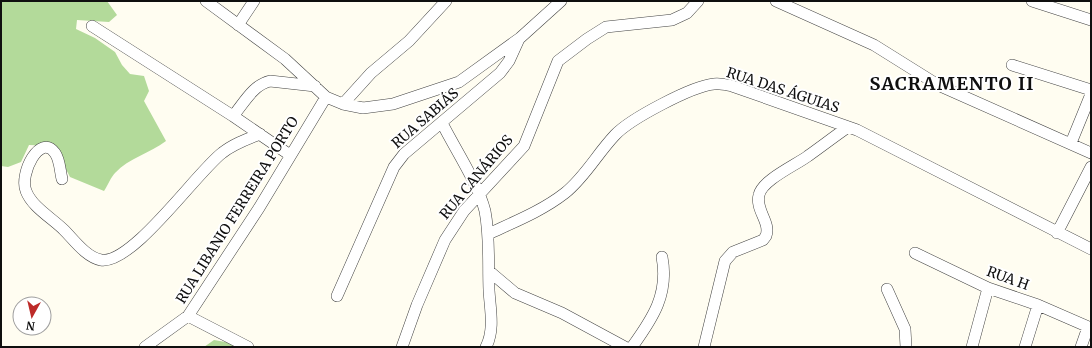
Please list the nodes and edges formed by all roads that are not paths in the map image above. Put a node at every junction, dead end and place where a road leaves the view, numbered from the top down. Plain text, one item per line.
1 (206, 1) edge
2 (254, 1) edge
3 (446, 1) edge
4 (561, 1) edge
5 (698, 1) edge
6 (776, 1) edge
7 (1032, 1) edge
8 (1091, 20) edge
9 (238, 25) junction
10 (92, 26) dead end
11 (520, 38) junction
12 (1012, 65) dead end
13 (314, 86) junction
14 (1091, 90) edge
15 (1091, 94) edge
16 (326, 96) junction
17 (343, 104) junction
18 (233, 116) junction
19 (442, 123) junction
20 (848, 127) junction
21 (260, 134) junction
22 (1071, 143) junction
23 (1091, 153) edge
24 (290, 155) junction
25 (1091, 167) edge
26 (62, 180) dead end
27 (479, 193) junction
28 (1057, 233) junction
29 (488, 234) junction
30 (1091, 249) edge
31 (915, 253) dead end
32 (662, 257) dead end
33 (489, 271) junction
34 (988, 288) junction
35 (887, 290) dead end
36 (337, 296) dead end
37 (1038, 305) junction
38 (188, 316) junction
39 (1090, 328) edge
40 (145, 347) edge
41 (248, 347) edge
42 (402, 347) edge
43 (486, 347) edge
44 (625, 347) edge
45 (632, 347) edge
46 (704, 347) edge
47 (906, 347) edge
48 (972, 347) edge
49 (1025, 347) edge
50 (1081, 347) edge

1 - 9 street
2 - 9 street
3 - 17 street
4 - 11 street
5 - 27 street, RUA CANÁRIOS
6 - 22 street
7 - 8 street
9 - 13 street
10 - 18 street
11 - 17 street
11 - 19 street, RUA SABIÁS
12 - 14 street
13 - 16 street
13 - 18 street
15 - 22 street
16 - 17 street
16 - 24 street, RUA LIBANIO FERREIRA PORTO
18 - 21 street
19 - 27 street
19 - 36 street, RUA SABIÁS
20 - 28 street, RUA DAS ÁGUIAS
20 - 29 street, RUA DAS ÁGUIAS
20 - 46 street
21 - 24 street
21 - 26 street
22 - 23 street
24 - 38 street, RUA LIBANIO FERREIRA PORTO
25 - 28 street
27 - 29 street
27 - 42 street, RUA CANÁRIOS
28 - 30 street, RUA DAS ÁGUIAS
29 - 33 street
31 - 34 street, RUA H
32 - 45 street
33 - 43 street
33 - 44 street
34 - 37 street, RUA H
34 - 48 street
35 - 47 street
37 - 39 street, RUA H
37 - 49 street
38 - 40 street, RUA LIBANIO FERREIRA PORTO
38 - 41 street
39 - 50 street

